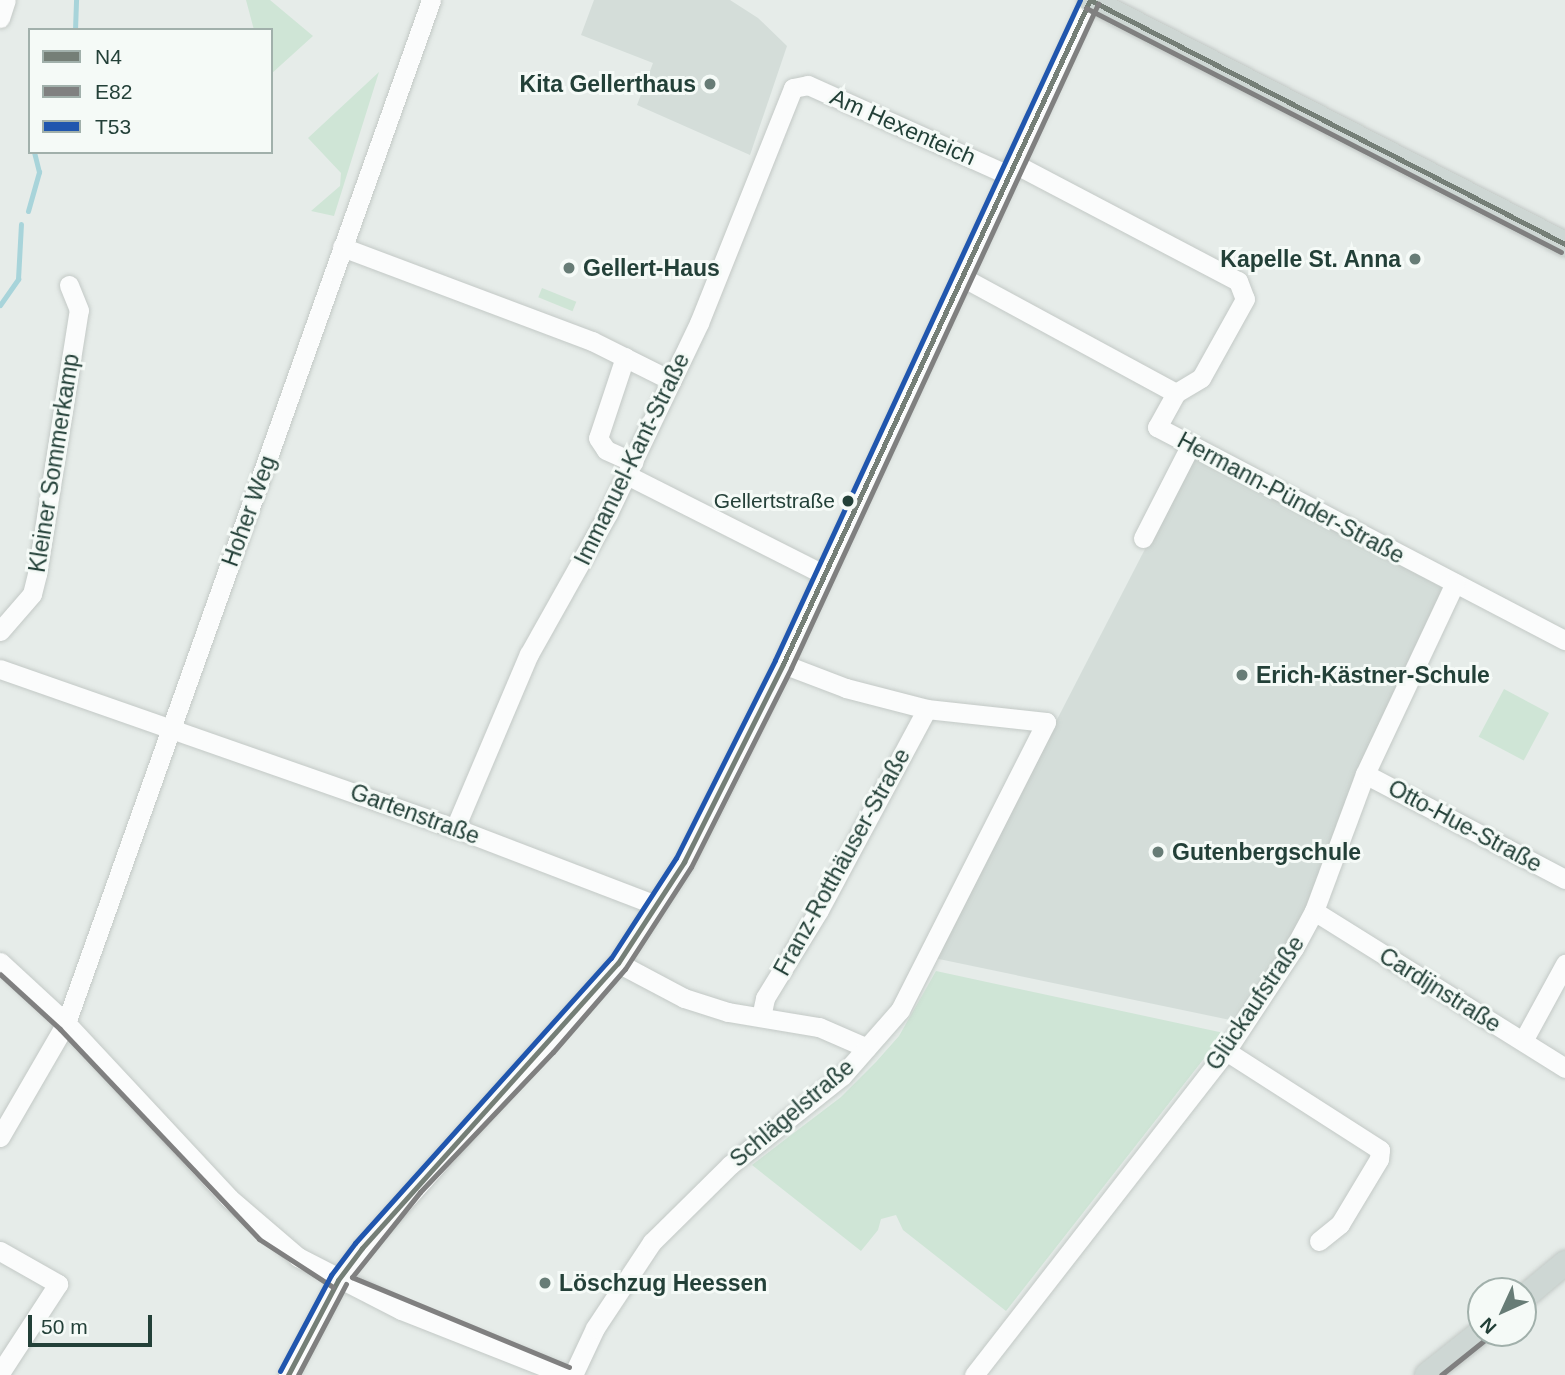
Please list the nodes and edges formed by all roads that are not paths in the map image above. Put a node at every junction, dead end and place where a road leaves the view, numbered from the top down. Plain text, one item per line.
1 (6, 0) edge
2 (431, 0) edge
3 (1090, 0) edge
4 (0, 18) edge
5 (796, 85) joint
6 (1010, 169) junction
7 (1565, 244) edge
8 (342, 247) junction
9 (962, 277) junction
10 (69, 285) dead end
11 (625, 358) junction
12 (672, 381) junction
13 (1176, 393) junction
14 (1190, 446) junction
15 (630, 468) junction
16 (1143, 538) dead end
17 (823, 574) junction
18 (1455, 583) junction
19 (0, 631) edge
20 (1563, 633) edge
21 (783, 664) junction
22 (0, 669) edge
23 (927, 709) junction
24 (171, 729) junction
25 (1366, 774) junction
26 (455, 828) junction
27 (1565, 879) edge
28 (656, 905) junction
29 (1314, 911) junction
30 (0, 962) edge
31 (618, 963) junction
32 (1565, 964) edge
33 (761, 1017) junction
34 (66, 1023) junction
35 (1523, 1041) junction
36 (867, 1048) junction
37 (1226, 1051) junction
38 (1565, 1068) edge
39 (0, 1137) edge
40 (1319, 1241) dead end
41 (0, 1251) edge
42 (1565, 1264) edge
43 (338, 1280) junction
44 (1537, 1286) edge
45 (1467, 1343) edge
46 (0, 1373) edge
47 (562, 1374) edge
48 (288, 1375) edge
49 (974, 1375) edge
50 (1427, 1375) edge

1 - 4 street
2 - 8 street, Hoher Weg
3 - 6 street
3 - 7 main road
5 - 6 street, Am Hexenteich
5 - 12 street, Immanuel-Kant-Straße
6 - 9 street
6 - 13 street, Am Hexenteich
8 - 11 street
8 - 24 street, Hoher Weg
9 - 13 street
9 - 17 street
10 - 19 street, Kleiner Sommerkamp
11 - 12 street
11 - 15 street
12 - 15 street, Immanuel-Kant-Straße
13 - 14 street, Hermann-Pünder-Straße
14 - 16 street
14 - 18 street, Hermann-Pünder-Straße
15 - 17 street
15 - 26 street, Immanuel-Kant-Straße
17 - 21 street
18 - 20 street, Hermann-Pünder-Straße
18 - 25 street, Glückaufstraße
21 - 23 street
21 - 28 street
22 - 24 street
23 - 33 street, Franz-Rotthäuser-Straße
23 - 36 street, Schlägelstraße
24 - 26 street, Gartenstraße
24 - 34 street, Hoher Weg
25 - 27 street, Otto-Hue-Straße
25 - 29 street, Glückaufstraße
26 - 28 street, Gartenstraße
28 - 31 street
29 - 35 street, Cardijnstraße
29 - 37 street, Glückaufstraße
30 - 34 street
31 - 33 street
31 - 43 street
32 - 35 street
33 - 36 street
34 - 39 street, Hoher Weg
34 - 43 street
35 - 38 street, Cardijnstraße
36 - 47 street, Schlägelstraße
37 - 40 street
37 - 49 street, Glückaufstraße
41 - 46 street
42 - 44 main road
43 - 47 street
43 - 48 street
45 - 50 main road

